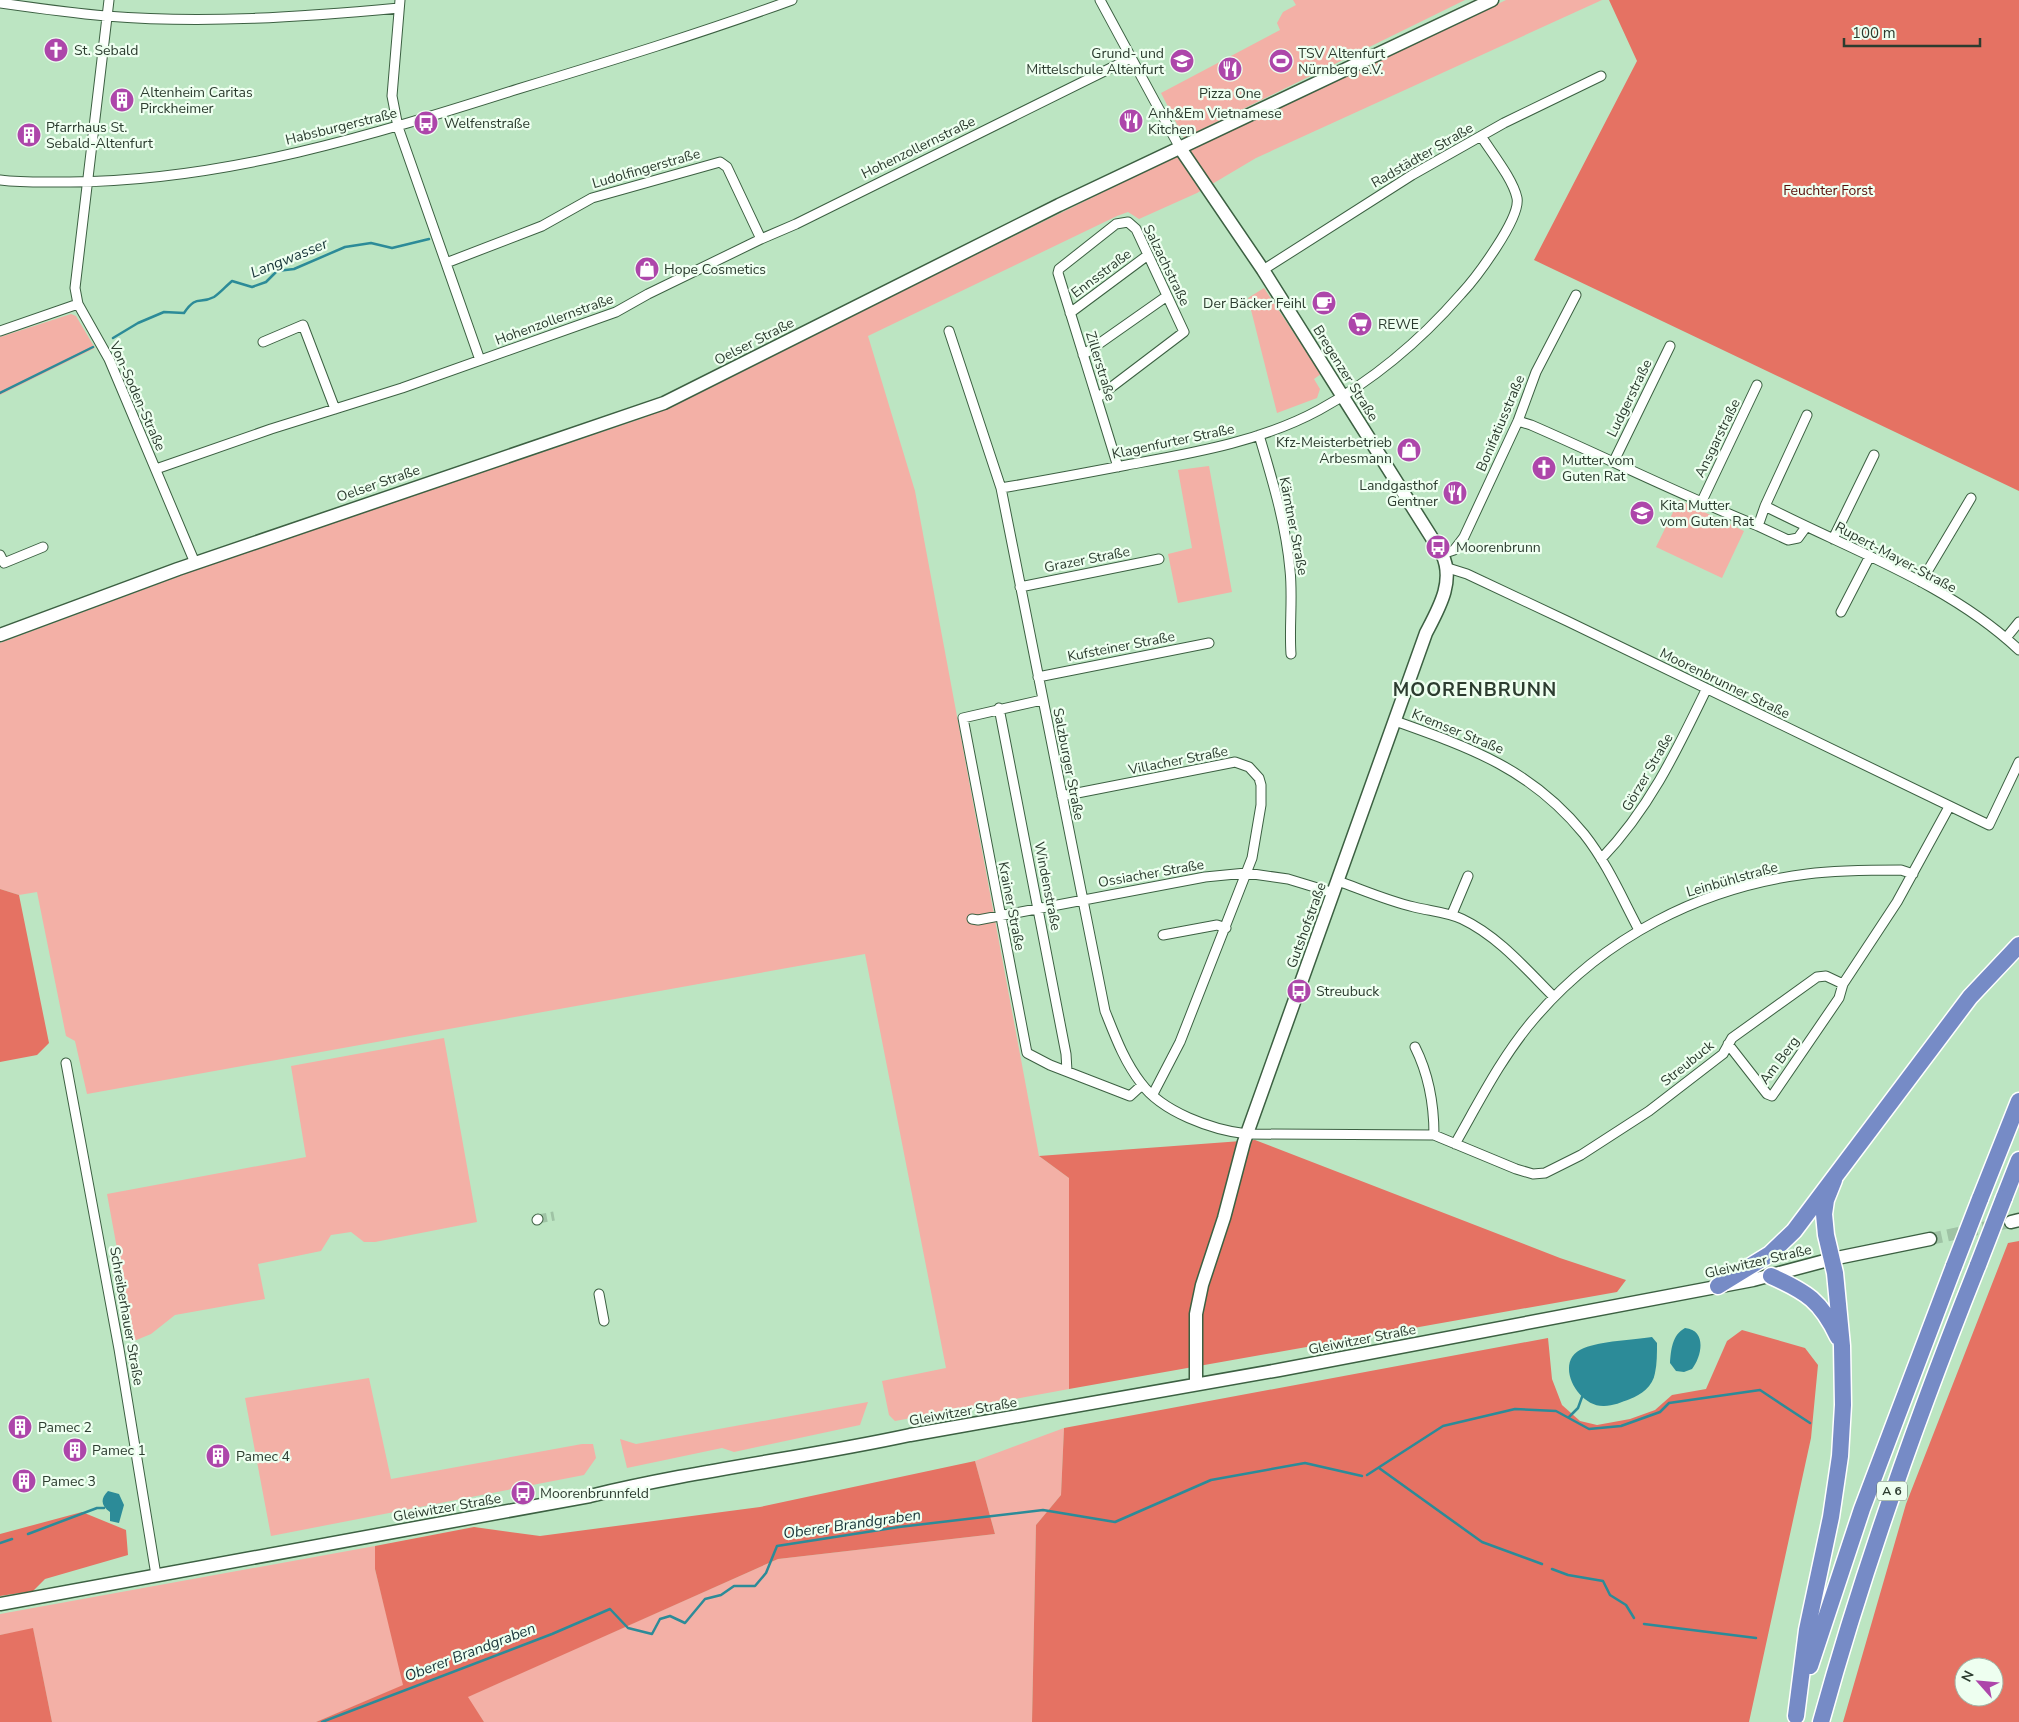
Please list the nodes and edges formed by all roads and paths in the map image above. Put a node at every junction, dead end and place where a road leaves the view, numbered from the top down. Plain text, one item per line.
1 (109, 0) edge
2 (792, 0) edge
3 (1100, 0) edge
4 (1492, 0) edge
5 (0, 3) edge
6 (400, 4) edge
7 (107, 16) junction
8 (1131, 58) junction
9 (1601, 76) dead end
10 (398, 127) junction
11 (1481, 136) junction
12 (1180, 148) junction
13 (0, 180) edge
14 (88, 182) junction
15 (761, 239) junction
16 (1148, 255) junction
17 (446, 263) junction
18 (1263, 270) junction
19 (1058, 273) joint
20 (1576, 295) dead end
21 (1167, 296) junction
22 (78, 304) junction
23 (1070, 313) junction
24 (950, 330) dead end
25 (0, 331) edge
26 (263, 342) dead end
27 (1670, 346) dead end
28 (1083, 355) junction
29 (480, 360) junction
30 (1757, 385) dead end
31 (1343, 396) junction
32 (1097, 398) junction
33 (335, 409) junction
34 (1806, 415) dead end
35 (1518, 421) junction
36 (1259, 436) junction
37 (1874, 455) dead end
38 (1614, 461) junction
39 (1118, 467) junction
40 (156, 469) junction
41 (1001, 488) junction
42 (1971, 498) dead end
43 (1701, 503) junction
44 (1765, 506) junction
45 (1758, 526) junction
46 (1806, 527) junction
47 (1833, 539) junction
48 (43, 547) dead end
49 (1442, 554) junction
50 (0, 555) edge
51 (1870, 556) junction
52 (1159, 559) dead end
53 (195, 563) junction
54 (1448, 568) junction
55 (1921, 582) junction
56 (1020, 587) junction
57 (1842, 612) dead end
58 (2019, 622) edge
59 (0, 635) edge
60 (2006, 638) junction
61 (1209, 643) dead end
62 (2019, 650) edge
63 (1292, 654) dead end
64 (1038, 677) junction
65 (1706, 690) junction
66 (1042, 700) junction
67 (999, 708) junction
68 (1395, 721) junction
69 (2019, 762) edge
70 (1062, 796) junction
71 (1949, 807) junction
72 (1601, 859) junction
73 (1246, 873) junction
74 (1914, 874) junction
75 (1468, 876) dead end
76 (1338, 881) junction
77 (1334, 893) junction
78 (1082, 900) junction
79 (1039, 909) junction
80 (1452, 914) junction
81 (1000, 916) junction
82 (972, 919) dead end
83 (1226, 928) junction
84 (1639, 930) junction
85 (1163, 934) dead end
86 (2019, 945) edge
87 (1842, 984) junction
88 (1554, 997) junction
89 (1728, 1044) junction
90 (1415, 1047) dead end
91 (66, 1063) dead end
92 (1067, 1070) junction
93 (1142, 1085) junction
94 (1153, 1094) junction
95 (2019, 1101) edge
96 (1247, 1134) junction
97 (1434, 1135) junction
98 (1455, 1144) junction
99 (2019, 1160) edge
100 (1834, 1180) junction
101 (1930, 1239) tunnel mouth
102 (1832, 1259) junction
103 (1770, 1276) junction
104 (1718, 1286) junction
105 (599, 1294) dead end
106 (604, 1321) dead end
107 (1842, 1346) junction
108 (1196, 1384) junction
109 (156, 1575) junction
110 (0, 1604) edge
111 (1795, 1719) edge
112 (1821, 1722) edge

1 - 7 street, Von-Soden-Straße
2 - 10 street, Habsburgerstraße
3 - 8 street
4 - 12 main road, Oelser Straße
5 - 7 street
6 - 7 street
6 - 10 street
7 - 14 street, Von-Soden-Straße
8 - 12 street
8 - 15 street, Hohenzollernstraße
9 - 11 street, Radstädter Straße
10 - 14 street, Habsburgerstraße
10 - 17 street
11 - 18 street, Radstädter Straße
11 - 31 street, Klagenfurter Straße
12 - 18 main road, Bregenzer Straße
12 - 53 main road, Oelser Straße
13 - 14 street, Habsburgerstraße
14 - 22 street, Von-Soden-Straße
15 - 17 street, Ludolfingerstraße
15 - 29 street, Hohenzollernstraße
16 - 19 street, Salzachstraße
16 - 21 street, Salzachstraße
16 - 23 street, Ennsstraße
17 - 29 street
18 - 31 main road, Bregenzer Straße
19 - 23 street, Zillerstraße
20 - 35 street, Bonifatiusstraße
21 - 28 street
21 - 32 street, Salzachstraße
22 - 25 street
22 - 40 street, Von-Soden-Straße
23 - 28 street, Zillerstraße
24 - 41 street, Salzburger Straße
26 - 33 street
27 - 38 street, Ludgerstraße
28 - 32 street, Zillerstraße
29 - 33 street, Hohenzollernstraße
30 - 43 street, Ansgarstraße
31 - 36 street, Klagenfurter Straße
31 - 49 main road, Bregenzer Straße
32 - 39 street, Zillerstraße
33 - 40 street, Hohenzollernstraße
34 - 44 street
35 - 38 street
35 - 49 street, Bonifatiusstraße
36 - 39 street, Klagenfurter Straße
36 - 63 street, Kärntner Straße
37 - 47 street
38 - 43 street
39 - 41 street, Klagenfurter Straße
40 - 53 street, Von-Soden-Straße
41 - 56 street, Salzburger Straße
42 - 55 street
43 - 45 street
44 - 45 street
44 - 46 street, Rupert-Mayer-Straße
45 - 46 street
46 - 47 street, Rupert-Mayer-Straße
47 - 51 street, Rupert-Mayer-Straße
48 - 50 street
49 - 54 main road, Bregenzer Straße
51 - 55 street, Rupert-Mayer-Straße
51 - 57 street
52 - 56 street, Grazer Straße
53 - 59 main road, Oelser Straße
54 - 65 street, Moorenbrunner Straße
54 - 68 main road, Gutshofstraße
55 - 60 street, Rupert-Mayer-Straße
56 - 64 street, Salzburger Straße
58 - 60 street
60 - 62 street, Rupert-Mayer-Straße
61 - 64 street, Kufsteiner Straße
64 - 66 street, Salzburger Straße
65 - 71 street, Moorenbrunner Straße
65 - 72 street, Görzer Straße
66 - 67 street, Krainer Straße
66 - 70 street, Salzburger Straße
67 - 79 street, Windenstraße
67 - 81 street, Krainer Straße
68 - 72 street, Kremser Straße
68 - 76 main road, Gutshofstraße
69 - 71 street, Moorenbrunner Straße
70 - 73 street, Villacher Straße
70 - 78 street, Salzburger Straße
71 - 74 street
72 - 84 street, Kremser Straße
73 - 77 street, Ossiacher Straße
73 - 78 street, Ossiacher Straße
73 - 83 street, Villacher Straße
74 - 84 street, Leinbühlstraße
74 - 87 street
75 - 80 street
76 - 77 main road, Gutshofstraße
76 - 80 street
77 - 96 main road, Gutshofstraße
78 - 79 street, Ossiacher Straße
78 - 93 street, Salzburger Straße
79 - 81 street, Ossiacher Straße
79 - 92 street, Windenstraße
80 - 88 street
81 - 82 street, Ossiacher Straße
81 - 92 street, Krainer Straße
83 - 85 street
83 - 94 street, Villacher Straße
84 - 88 street, Leinbühlstraße
86 - 100 highway
87 - 89 street, Streubuck
87 - 89 street, Am Berg
88 - 98 street, Leinbühlstraße
89 - 98 street, Streubuck
90 - 97 street
91 - 109 street, Schreiberhauer Straße
92 - 93 street, Krainer Straße
93 - 94 street, Salzburger Straße
94 - 96 street, Salzburger Straße
95 - 111 highway, A 6, bridge
96 - 97 street, Streubuck
96 - 108 main road, Gutshofstraße
97 - 98 street, Streubuck
99 - 112 highway, A 6, bridge
100 - 102 highway
100 - 104 highway
101 - 102 main road, Gleiwitzer Straße
102 - 103 main road, Gleiwitzer Straße
102 - 107 highway
103 - 104 main road, Gleiwitzer Straße
103 - 107 highway
104 - 108 main road, Gleiwitzer Straße
105 - 106 street
107 - 111 highway
108 - 109 main road, Gleiwitzer Straße
109 - 110 main road, Gleiwitzer Straße

